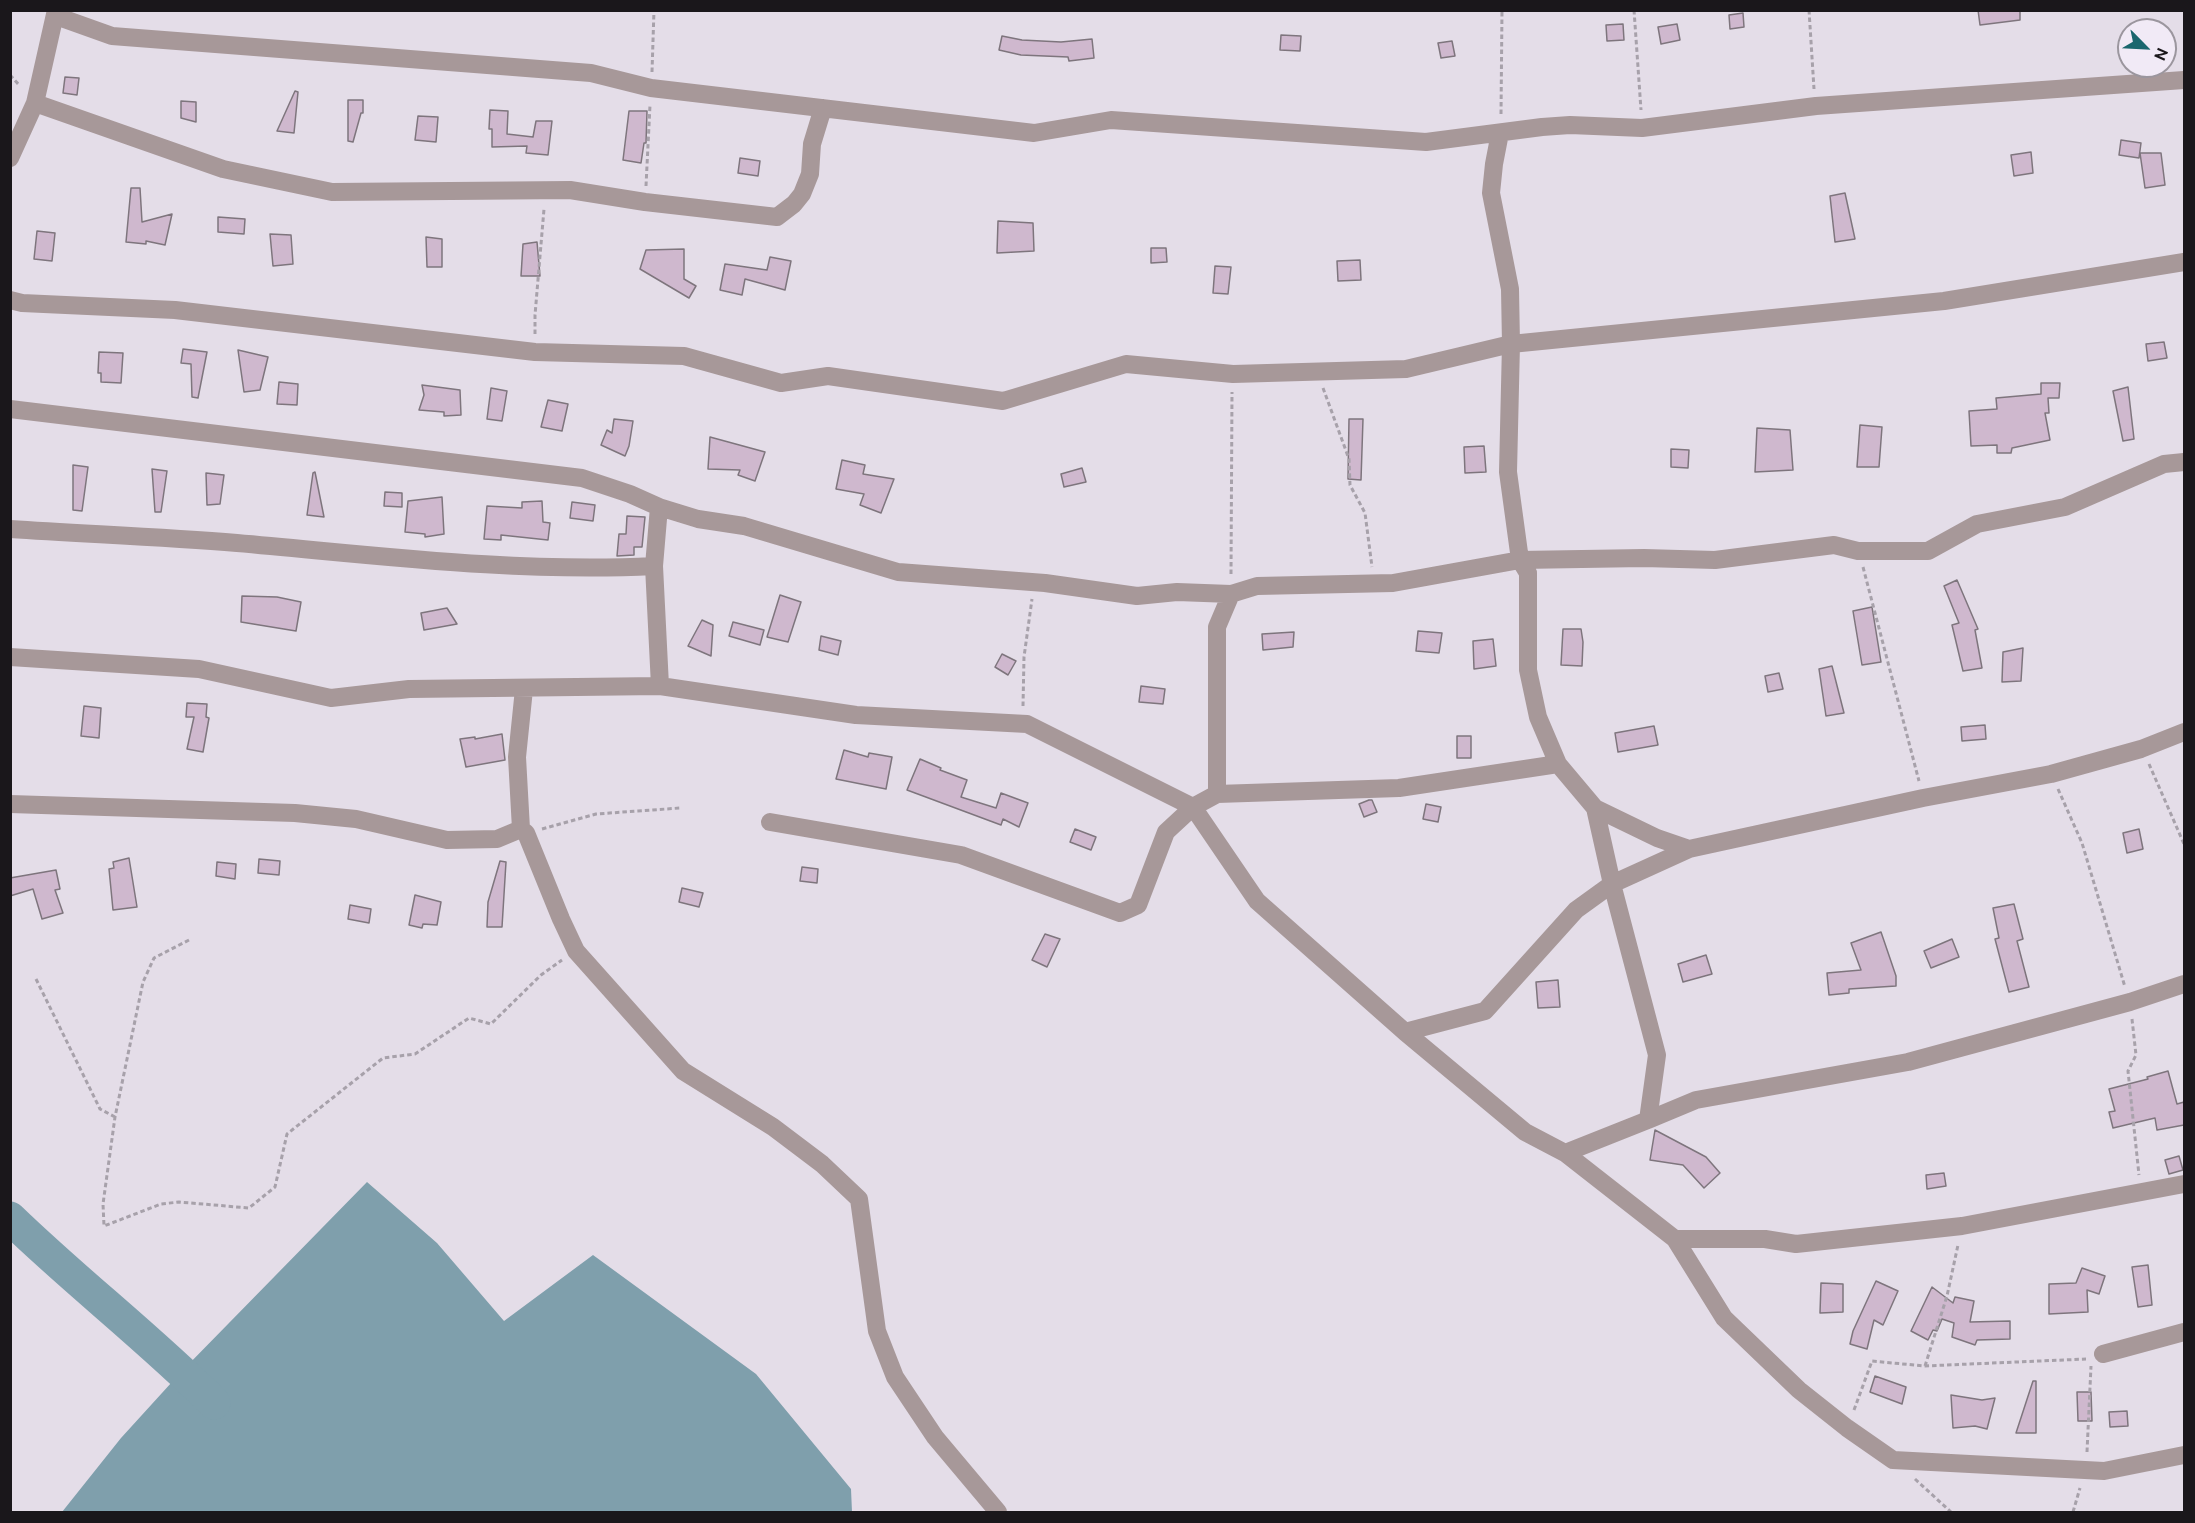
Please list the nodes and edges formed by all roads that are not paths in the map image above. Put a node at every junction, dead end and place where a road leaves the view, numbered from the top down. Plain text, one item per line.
1 (56, 13) edge
2 (2184, 80) edge
3 (35, 103) junction
4 (823, 108) junction
5 (1500, 133) junction
6 (10, 158) edge
7 (2184, 262) edge
8 (10, 300) edge
9 (1511, 344) junction
10 (10, 409) edge
11 (2184, 462) edge
12 (659, 507) junction
13 (10, 529) edge
14 (1520, 560) junction
15 (654, 566) junction
16 (1231, 594) junction
17 (10, 657) edge
18 (660, 686) junction
19 (524, 689) junction
20 (2184, 732) edge
21 (1558, 764) junction
22 (1217, 794) junction
23 (10, 804) edge
24 (1193, 807) junction
25 (1595, 808) junction
26 (770, 822) dead end
27 (524, 831) junction
28 (1689, 849) junction
29 (1612, 884) junction
30 (2184, 984) edge
31 (1405, 1032) junction
32 (1648, 1120) junction
33 (1565, 1153) junction
34 (2184, 1184) edge
35 (1675, 1239) junction
36 (2184, 1332) edge
37 (2103, 1354) dead end
38 (2184, 1455) edge
39 (998, 1512) edge

1 - 3 street
1 - 4 street
2 - 5 street
3 - 4 street
3 - 6 street
4 - 5 street
5 - 9 street
7 - 9 street
8 - 9 street
9 - 14 street
10 - 12 street
11 - 14 street
12 - 15 street
12 - 16 street
13 - 15 street
14 - 16 street
14 - 21 street
15 - 18 street
16 - 22 street
17 - 19 street
18 - 19 street
18 - 24 street
19 - 27 street
20 - 28 street
21 - 22 street
21 - 25 street
22 - 24 street
23 - 27 street
24 - 26 street
24 - 31 street
25 - 28 street
25 - 29 street
27 - 39 street
28 - 29 street
29 - 31 street
29 - 32 street
30 - 32 street
31 - 33 street
32 - 33 street
33 - 35 street
34 - 35 street
35 - 38 street
36 - 37 street

